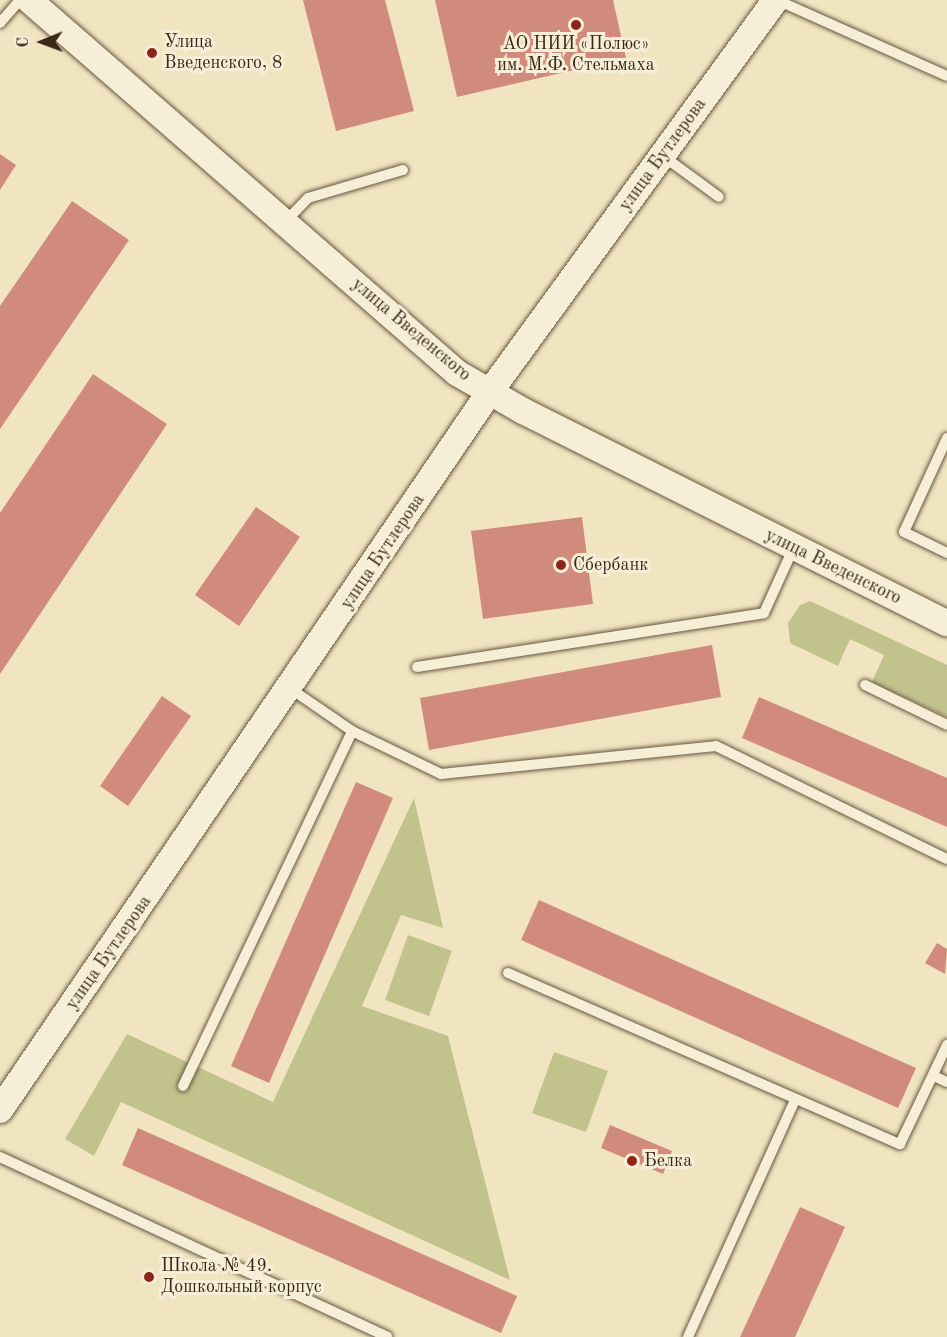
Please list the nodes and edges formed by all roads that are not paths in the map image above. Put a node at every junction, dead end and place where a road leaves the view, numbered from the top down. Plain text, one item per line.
1 (20, 0) edge
2 (29, 0) edge
3 (776, 0) edge
4 (0, 23) edge
5 (947, 76) edge
6 (663, 155) junction
7 (404, 170) dead end
8 (719, 197) dead end
9 (285, 222) junction
10 (489, 393) junction
11 (947, 438) edge
12 (794, 547) junction
13 (947, 553) edge
14 (947, 623) edge
15 (417, 667) dead end
16 (865, 685) dead end
17 (291, 689) junction
18 (947, 725) edge
19 (352, 731) junction
20 (947, 859) edge
21 (508, 973) dead end
22 (947, 1045) edge
23 (934, 1076) junction
24 (947, 1082) edge
25 (183, 1086) dead end
26 (795, 1100) junction
27 (0, 1110) edge
28 (0, 1157) edge
29 (387, 1337) edge
30 (688, 1337) edge

1 - 4 lane
2 - 9 street, улица Введенского
3 - 5 lane
3 - 6 street, улица Бутлерова
6 - 8 lane
6 - 10 street, улица Бутлерова
7 - 9 lane
9 - 10 street, улица Введенского
10 - 12 street, улица Введенского
10 - 17 street, улица Бутлерова
11 - 13 lane
12 - 14 street, улица Введенского
12 - 15 lane
16 - 18 lane
17 - 19 lane
17 - 27 street, улица Бутлерова
19 - 20 lane
19 - 25 lane
21 - 26 lane
22 - 23 lane
23 - 24 lane
23 - 26 lane
26 - 30 lane
28 - 29 lane

